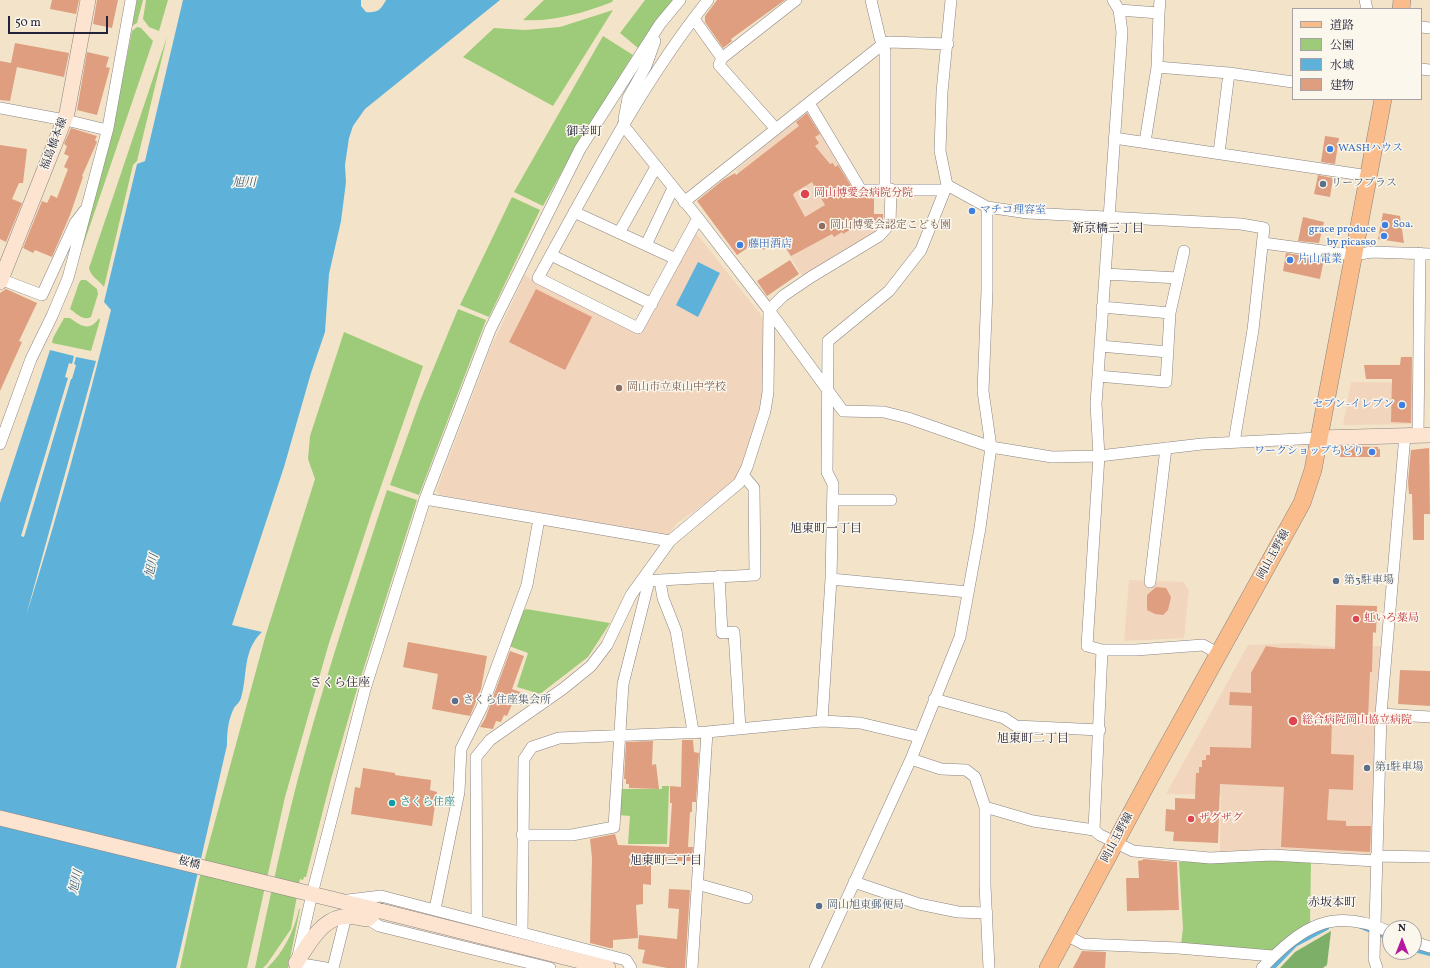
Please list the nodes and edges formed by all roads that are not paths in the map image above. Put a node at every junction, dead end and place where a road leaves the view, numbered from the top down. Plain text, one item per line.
1 (88, 0) edge
2 (131, 0) edge
3 (680, 0) edge
4 (708, 0) edge
5 (796, 0) edge
6 (871, 0) edge
7 (951, 0) edge
8 (1113, 0) edge
9 (1160, 0) edge
10 (1119, 10) junction
11 (1159, 13) junction
12 (694, 19) junction
13 (660, 24) junction
14 (883, 44) junction
15 (948, 44) junction
16 (722, 58) junction
17 (1157, 67) junction
18 (1229, 73) junction
19 (1292, 82) edge
20 (1384, 100) edge
21 (809, 103) junction
22 (0, 108) edge
23 (64, 121) junction
24 (623, 125) junction
25 (776, 129) junction
26 (107, 130) junction
27 (1114, 138) junction
28 (1146, 142) junction
29 (1219, 153) junction
30 (656, 167) junction
31 (1369, 176) junction
32 (946, 187) junction
33 (673, 188) junction
34 (888, 189) junction
35 (684, 202) junction
36 (87, 207) junction
37 (987, 207) junction
38 (574, 212) junction
39 (698, 218) junction
40 (1109, 218) junction
41 (619, 233) junction
42 (1263, 243) junction
43 (646, 245) junction
44 (1184, 251) dead end
45 (1425, 254) edge
46 (551, 255) junction
47 (1353, 255) junction
48 (676, 259) junction
49 (1105, 274) junction
50 (1178, 278) junction
51 (0, 280) edge
52 (652, 304) junction
53 (1102, 307) junction
54 (769, 310) junction
55 (1170, 313) junction
56 (1100, 346) junction
57 (1168, 352) junction
58 (1098, 376) junction
59 (827, 390) junction
60 (1418, 435) edge
61 (1319, 438) junction
62 (1234, 442) junction
63 (0, 444) edge
64 (991, 447) junction
65 (1166, 448) junction
66 (1099, 456) junction
67 (743, 475) junction
68 (425, 499) junction
69 (833, 500) junction
70 (891, 500) dead end
71 (539, 519) junction
72 (670, 541) junction
73 (719, 576) junction
74 (831, 579) junction
75 (650, 581) junction
76 (1150, 582) dead end
77 (968, 592) junction
78 (1102, 650) junction
79 (1219, 654) junction
80 (934, 699) junction
81 (1381, 714) junction
82 (1430, 718) edge
83 (822, 721) junction
84 (740, 729) junction
85 (1100, 730) junction
86 (693, 732) junction
87 (706, 732) junction
88 (621, 735) junction
89 (919, 737) junction
90 (911, 759) junction
91 (985, 807) junction
92 (0, 818) edge
93 (1094, 830) junction
94 (522, 836) junction
95 (1115, 843) junction
96 (1430, 857) edge
97 (1376, 859) junction
98 (854, 882) junction
99 (697, 884) junction
100 (312, 894) junction
101 (747, 898) dead end
102 (341, 901) junction
103 (435, 909) junction
104 (987, 913) junction
105 (373, 914) junction
106 (346, 916) junction
107 (477, 921) junction
108 (1375, 930) junction
109 (1382, 931) edge
110 (522, 933) junction
111 (1066, 935) junction
112 (1273, 956) junction
113 (523, 964) edge
114 (297, 966) edge
115 (326, 968) edge
116 (333, 968) edge
117 (550, 968) edge
118 (608, 968) edge
119 (631, 968) edge
120 (692, 968) edge
121 (815, 968) edge
122 (989, 968) edge
123 (1048, 968) edge
124 (1262, 968) edge
125 (1377, 968) edge

1 - 23 street, 福島橋本線
2 - 26 street
3 - 13 street
4 - 12 street
5 - 16 street
6 - 14 street
7 - 15 street
8 - 10 street
9 - 11 street
10 - 11 street
10 - 27 street
11 - 17 street
12 - 16 street
12 - 24 street
13 - 24 street
13 - 68 street
14 - 15 street
14 - 21 street
14 - 34 street
15 - 32 street
16 - 25 street
17 - 18 street
17 - 28 street
18 - 19 street
18 - 29 street
20 - 31 main road, 岡山玉野線
21 - 25 street
21 - 34 street
22 - 23 street
23 - 26 street
23 - 51 street, 福島橋本線
24 - 30 street
24 - 38 street
25 - 35 street
26 - 36 street
27 - 28 street
27 - 40 street
28 - 29 street
29 - 31 street
30 - 33 street
30 - 41 street
31 - 47 main road, 岡山玉野線
32 - 34 street
32 - 37 street
32 - 59 street
33 - 35 street
33 - 43 street
34 - 54 street
35 - 39 street
36 - 51 street
36 - 63 street
37 - 40 street
37 - 64 street
38 - 41 street
38 - 46 street
39 - 48 street
39 - 54 street
40 - 42 street
40 - 49 street
41 - 43 street
42 - 47 street
42 - 62 street
43 - 48 street
44 - 50 street
45 - 47 street
45 - 60 street
46 - 52 street
46 - 52 street
47 - 61 main road, 岡山玉野線
48 - 52 street
49 - 50 street
49 - 53 street
50 - 55 street
53 - 55 street
53 - 56 street
54 - 59 street
54 - 67 street
55 - 57 street
56 - 57 street
56 - 58 street
57 - 58 street
58 - 66 street
59 - 64 street
59 - 69 street
60 - 61 street
60 - 81 street
61 - 62 street
61 - 79 main road, 岡山玉野線
62 - 65 street
64 - 66 street
64 - 77 street
65 - 66 street
65 - 76 street
66 - 78 street
67 - 72 street
67 - 73 street
68 - 71 street
68 - 100 street
69 - 70 street
69 - 74 street
71 - 72 street
71 - 103 street
72 - 75 street
73 - 75 street
73 - 84 street
74 - 77 street
74 - 83 street
75 - 86 street
75 - 88 street
75 - 107 street
77 - 80 street
78 - 79 street
78 - 85 street
79 - 95 main road, 岡山玉野線
80 - 85 street
80 - 89 street
81 - 82 street
81 - 97 street
83 - 84 street
83 - 89 street
84 - 87 street
85 - 93 street
86 - 87 street
86 - 88 street
87 - 99 street
88 - 94 street
88 - 94 street
89 - 90 street
90 - 91 street
90 - 98 street
91 - 93 street
91 - 104 street
92 - 100 street, 桜橋
93 - 95 street
94 - 110 street
95 - 97 street
95 - 111 main road, 岡山玉野線
96 - 97 street
97 - 108 street
98 - 104 street
98 - 121 street
99 - 101 street
99 - 120 street
100 - 102 street, 桜橋
100 - 114 street
102 - 103 street
102 - 105 street, 桜橋
103 - 107 street
104 - 122 street
105 - 106 street
105 - 113 street
105 - 118 street
106 - 114 street
106 - 116 street
107 - 110 street
108 - 109 street
108 - 112 street
108 - 125 street
110 - 119 street
111 - 112 street
111 - 123 main road, 岡山玉野線
112 - 124 street
113 - 117 street
114 - 115 street

